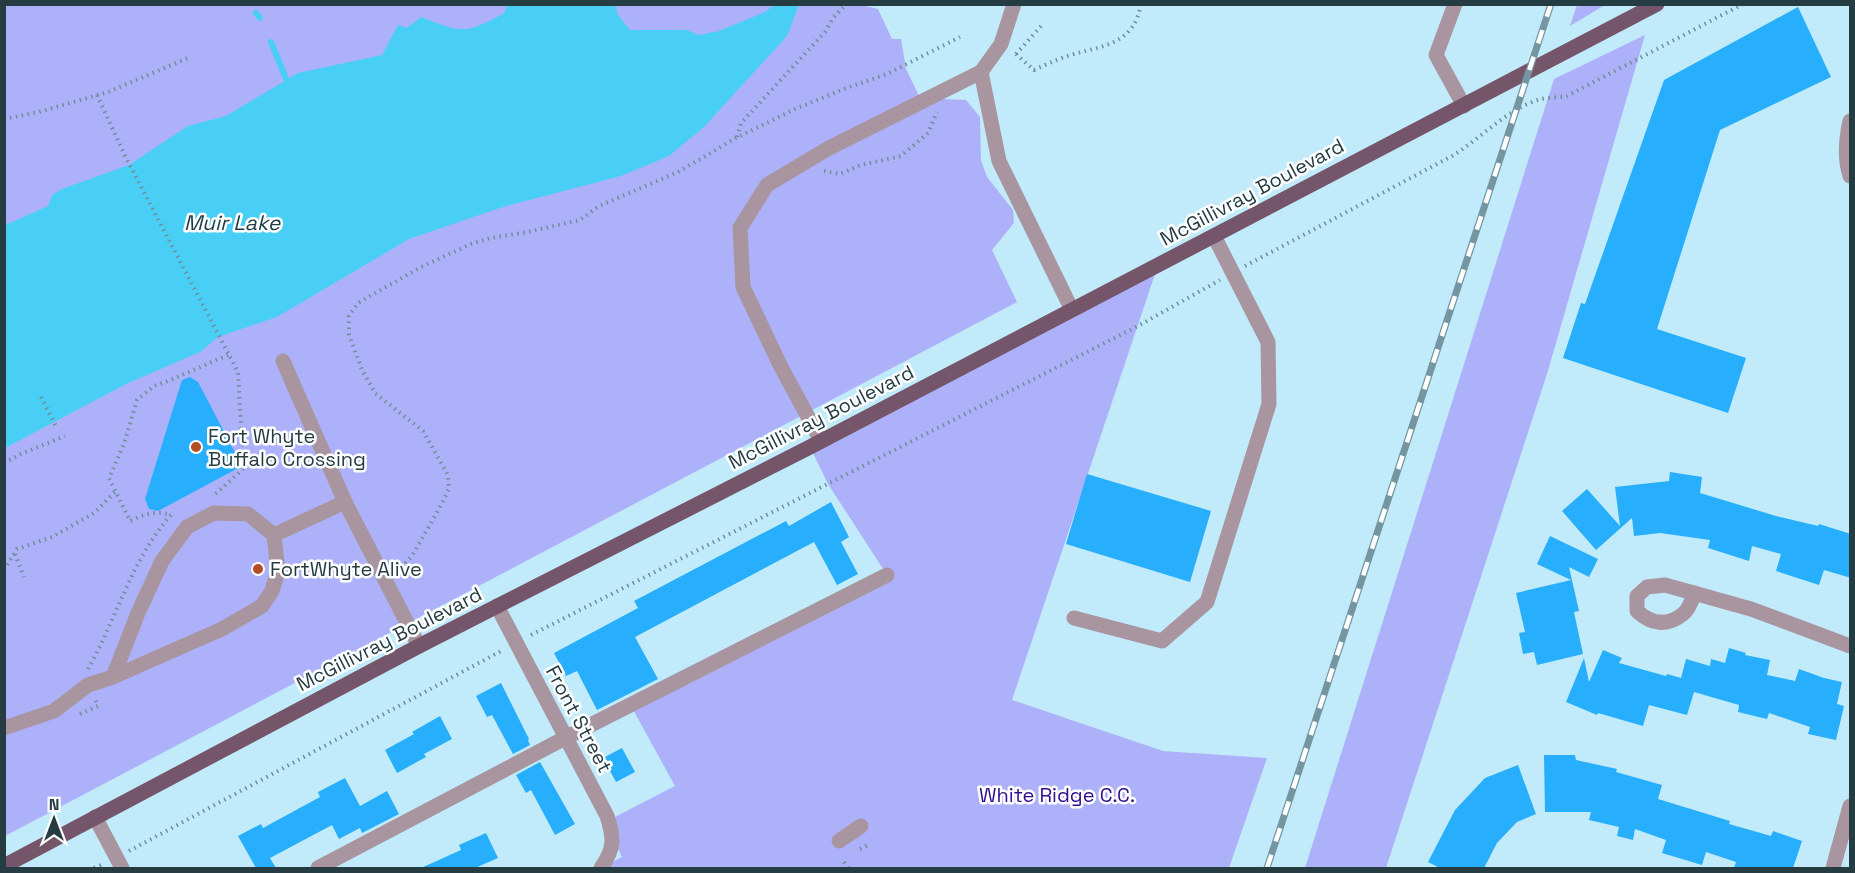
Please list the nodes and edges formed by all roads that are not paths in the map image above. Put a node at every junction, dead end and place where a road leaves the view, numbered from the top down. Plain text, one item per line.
1 (1014, 4) edge
2 (1455, 4) edge
3 (1657, 4) edge
4 (981, 72) junction
5 (1464, 105) junction
6 (1851, 121) edge
7 (1851, 176) edge
8 (1214, 236) junction
9 (1072, 310) junction
10 (283, 361) dead end
11 (821, 441) junction
12 (345, 502) junction
13 (274, 535) junction
14 (887, 575) dead end
15 (1695, 593) dead end
16 (497, 606) junction
17 (1074, 618) dead end
18 (419, 646) junction
19 (1851, 646) edge
20 (113, 677) junction
21 (4, 728) edge
22 (566, 738) junction
23 (1851, 806) edge
24 (95, 817) junction
25 (861, 826) dead end
26 (839, 841) dead end
27 (119, 863) edge
28 (4, 866) edge
29 (318, 868) edge
30 (601, 868) edge
31 (1833, 868) edge

1 - 4 street
2 - 5 street
3 - 5 main road, McGillivray Boulevard
4 - 9 street
4 - 11 street
5 - 8 main road, McGillivray Boulevard
6 - 7 street
8 - 9 main road, McGillivray Boulevard
8 - 17 street
9 - 11 main road, McGillivray Boulevard
10 - 12 street
11 - 16 main road, McGillivray Boulevard
12 - 13 street
12 - 18 street
13 - 20 street
13 - 20 street
14 - 22 street
15 - 19 street
16 - 18 main road, McGillivray Boulevard
16 - 22 street, Front Street
18 - 24 main road, McGillivray Boulevard
20 - 21 street
22 - 29 street
22 - 30 street, Front Street
23 - 31 street
24 - 27 street
24 - 28 main road, McGillivray Boulevard
25 - 26 street

